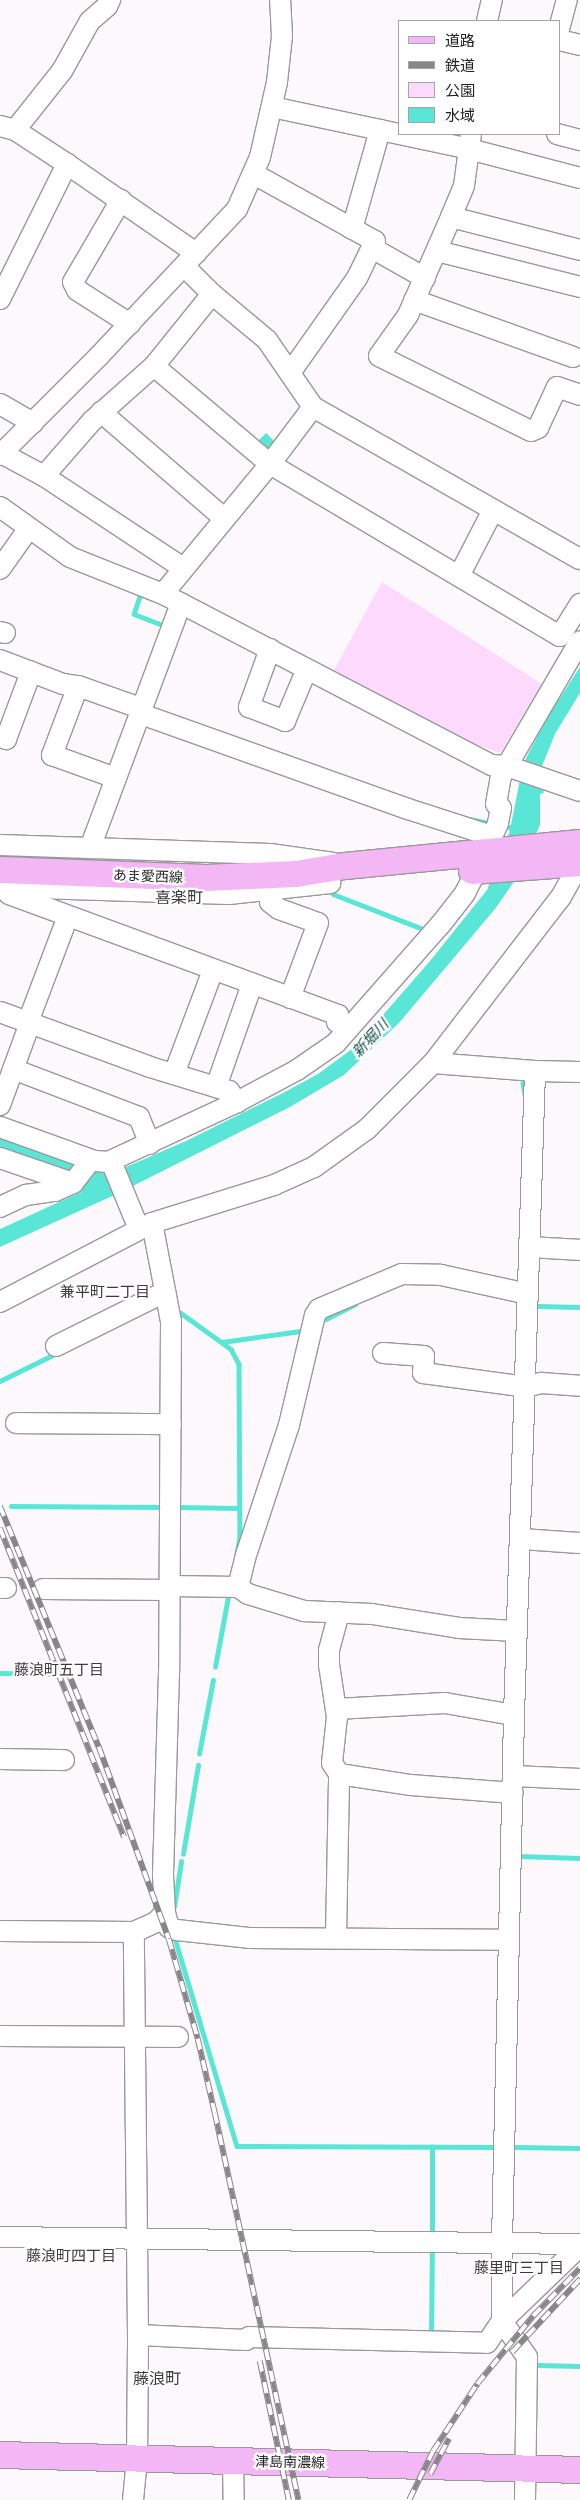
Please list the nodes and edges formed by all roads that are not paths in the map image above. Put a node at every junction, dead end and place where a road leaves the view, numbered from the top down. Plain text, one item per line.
1 (110, 0) edge
2 (280, 0) edge
3 (492, 0) edge
4 (567, 0) edge
5 (486, 20) edge
6 (560, 26) edge
7 (560, 40) edge
8 (580, 45) edge
9 (272, 107) junction
10 (8, 128) edge
11 (380, 130) junction
12 (398, 132) edge
13 (421, 135) edge
14 (560, 135) edge
15 (580, 140) edge
16 (470, 141) edge
17 (67, 164) junction
18 (254, 174) junction
19 (580, 178) edge
20 (121, 200) junction
21 (451, 217) junction
22 (352, 229) junction
23 (372, 248) junction
24 (580, 250) edge
25 (437, 251) junction
26 (190, 260) junction
27 (424, 278) junction
28 (580, 287) edge
29 (212, 294) junction
30 (0, 299) edge
31 (414, 300) junction
32 (130, 324) junction
33 (577, 351) edge
34 (154, 366) junction
35 (290, 373) junction
36 (557, 387) junction
37 (580, 394) edge
38 (0, 404) edge
39 (313, 407) junction
40 (101, 412) junction
41 (33, 423) junction
42 (1, 454) edge
43 (270, 464) junction
44 (44, 476) junction
45 (0, 507) edge
46 (493, 510) junction
47 (224, 518) junction
48 (29, 528) junction
49 (580, 559) edge
50 (183, 568) junction
51 (0, 569) edge
52 (459, 576) junction
53 (163, 594) junction
54 (181, 603) junction
55 (580, 604) edge
56 (580, 641) edge
57 (270, 649) junction
58 (0, 660) edge
59 (307, 669) junction
60 (31, 672) junction
61 (78, 686) junction
62 (8, 711) edge
63 (142, 712) junction
64 (0, 736) edge
65 (507, 766) junction
66 (116, 778) junction
67 (580, 791) edge
68 (580, 843) edge
69 (0, 845) edge
70 (90, 848) junction
71 (485, 856) junction
72 (531, 858) junction
73 (577, 874) edge
74 (337, 875) junction
75 (1, 881) edge
76 (75, 890) junction
77 (270, 890) junction
78 (66, 915) junction
79 (213, 970) junction
80 (252, 984) junction
81 (290, 998) junction
82 (0, 1012) edge
83 (29, 1023) junction
84 (348, 1029) junction
85 (433, 1063) junction
86 (13, 1069) junction
87 (535, 1071) junction
88 (580, 1072) edge
89 (174, 1074) junction
90 (216, 1087) junction
91 (237, 1102) junction
92 (0, 1105) edge
93 (0, 1127) edge
94 (150, 1144) junction
95 (0, 1158) edge
96 (100, 1163) junction
97 (73, 1183) junction
98 (0, 1207) edge
99 (146, 1226) junction
100 (530, 1247) junction
101 (580, 1250) edge
102 (165, 1292) junction
103 (528, 1294) junction
104 (0, 1302) edge
105 (56, 1346) dead end
106 (383, 1353) dead end
107 (580, 1386) edge
108 (526, 1387) junction
109 (16, 1423) dead end
110 (171, 1424) junction
111 (521, 1539) junction
112 (580, 1543) edge
113 (238, 1586) junction
114 (170, 1588) junction
115 (43, 1589) dead end
116 (339, 1612) junction
117 (517, 1631) junction
118 (336, 1709) junction
119 (514, 1716) junction
120 (0, 1759) edge
121 (64, 1760) dead end
122 (339, 1774) junction
123 (580, 1778) edge
124 (513, 1785) junction
125 (165, 1913) junction
126 (0, 1931) edge
127 (134, 1932) junction
128 (336, 1937) junction
129 (509, 1940) junction
130 (0, 2036) edge
131 (135, 2037) junction
132 (178, 2037) dead end
133 (0, 2237) edge
134 (138, 2239) junction
135 (502, 2242) junction
136 (580, 2245) edge
137 (502, 2321) junction
138 (138, 2336) junction
139 (0, 2455) edge
140 (137, 2459) junction
141 (233, 2461) junction
142 (526, 2468) junction
143 (580, 2470) edge
144 (133, 2500) edge
145 (234, 2500) edge
146 (525, 2500) edge

1 - 10 street
2 - 9 street
3 - 5 street
4 - 6 street
7 - 8 street
9 - 11 street
9 - 18 street
10 - 17 street
11 - 12 street
11 - 22 street
13 - 16 street
14 - 15 street
16 - 19 street
16 - 21 street
17 - 20 street
17 - 30 street
18 - 22 street
18 - 26 street
20 - 26 street
20 - 32 street
21 - 24 street
21 - 25 street
22 - 23 street
23 - 27 street
23 - 35 street
25 - 27 street
25 - 28 street
26 - 29 street
26 - 32 street
27 - 31 street
29 - 34 street
29 - 35 street
31 - 33 street
31 - 36 street
32 - 41 street
33 - 36 street
34 - 40 street
34 - 43 street
35 - 39 street
36 - 37 street
38 - 41 street
39 - 43 street
39 - 46 street
40 - 44 street
40 - 47 street
41 - 42 street
42 - 44 street
43 - 47 street
43 - 52 street
44 - 50 street
45 - 48 street
46 - 49 street
46 - 52 street
47 - 50 street
48 - 51 street
48 - 53 street
50 - 53 street
52 - 55 street
53 - 54 street
54 - 57 street
54 - 63 street
56 - 65 street
57 - 59 street
57 - 59 street
58 - 60 street
59 - 65 street
60 - 61 street
60 - 62 street
61 - 63 street
61 - 66 street
62 - 64 street
63 - 66 street
63 - 71 street
65 - 67 street
65 - 71 street
66 - 70 street
68 - 72 main road, あま愛西線
69 - 70 street
70 - 74 street
71 - 72 main road, あま愛西線
71 - 74 main road, あま愛西線
71 - 84 street
72 - 73 main road, あま愛西線
73 - 85 street
74 - 75 main road, あま愛西線
74 - 77 street
75 - 76 street
75 - 78 street
76 - 77 street
76 - 78 street
77 - 81 street
78 - 79 street
78 - 83 street
79 - 80 street
79 - 89 street
80 - 81 street
80 - 90 street
81 - 84 street
82 - 83 street
83 - 86 street
83 - 89 street
84 - 91 street
85 - 87 street
85 - 99 street
86 - 92 street
86 - 94 street
87 - 88 street
87 - 100 street
89 - 90 street
90 - 91 street
91 - 94 street
93 - 96 street
94 - 96 street
95 - 97 street
96 - 97 street
96 - 99 street
97 - 98 street
99 - 102 street
99 - 104 street
100 - 101 street
100 - 103 street
102 - 105 street
102 - 110 street
103 - 108 street
103 - 113 street
106 - 108 street
107 - 108 street
108 - 111 street
109 - 110 street
110 - 114 street
111 - 112 street
111 - 117 street
113 - 114 street
113 - 116 street
114 - 115 street
114 - 125 street
116 - 117 street
116 - 118 street
117 - 119 street
118 - 119 street
118 - 122 street
119 - 124 street
120 - 121 street
122 - 124 street
122 - 128 street
123 - 124 street
124 - 129 street
125 - 127 street
125 - 128 street
126 - 127 street
127 - 131 street
128 - 129 street
129 - 135 street
130 - 131 street
131 - 132 street
131 - 134 street
133 - 134 street
134 - 135 street
134 - 138 street
135 - 136 street
135 - 137 street
136 - 137 street
137 - 138 street
137 - 142 street
138 - 140 street
139 - 140 main road, 津島南濃線
140 - 141 main road, 津島南濃線
140 - 144 street
141 - 142 main road, 津島南濃線
141 - 145 street
142 - 143 main road, 津島南濃線
142 - 146 street

